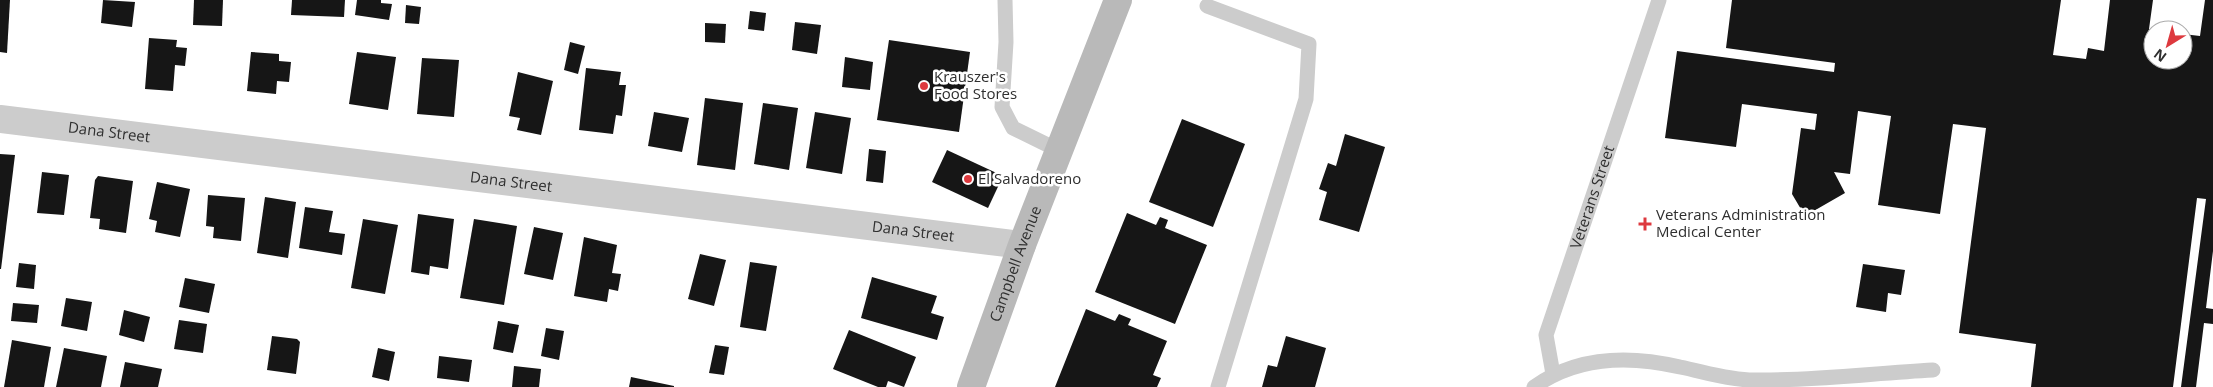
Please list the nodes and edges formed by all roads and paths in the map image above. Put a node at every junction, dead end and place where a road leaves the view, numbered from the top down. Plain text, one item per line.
1 (1005, 0) edge
2 (1118, 0) edge
3 (1659, 0) edge
4 (1207, 6) dead end
5 (0, 119) edge
6 (1060, 151) junction
7 (1022, 245) junction
8 (1933, 370) dead end
9 (1553, 374) junction
10 (970, 387) edge
11 (1218, 387) edge
12 (1534, 387) edge

1 - 6 lane
2 - 6 main road, Campbell Avenue
3 - 9 lane, Veterans Street
4 - 11 lane
5 - 7 street, Dana Street
6 - 7 main road, Campbell Avenue
7 - 10 main road, Campbell Avenue
8 - 9 lane
9 - 12 lane

